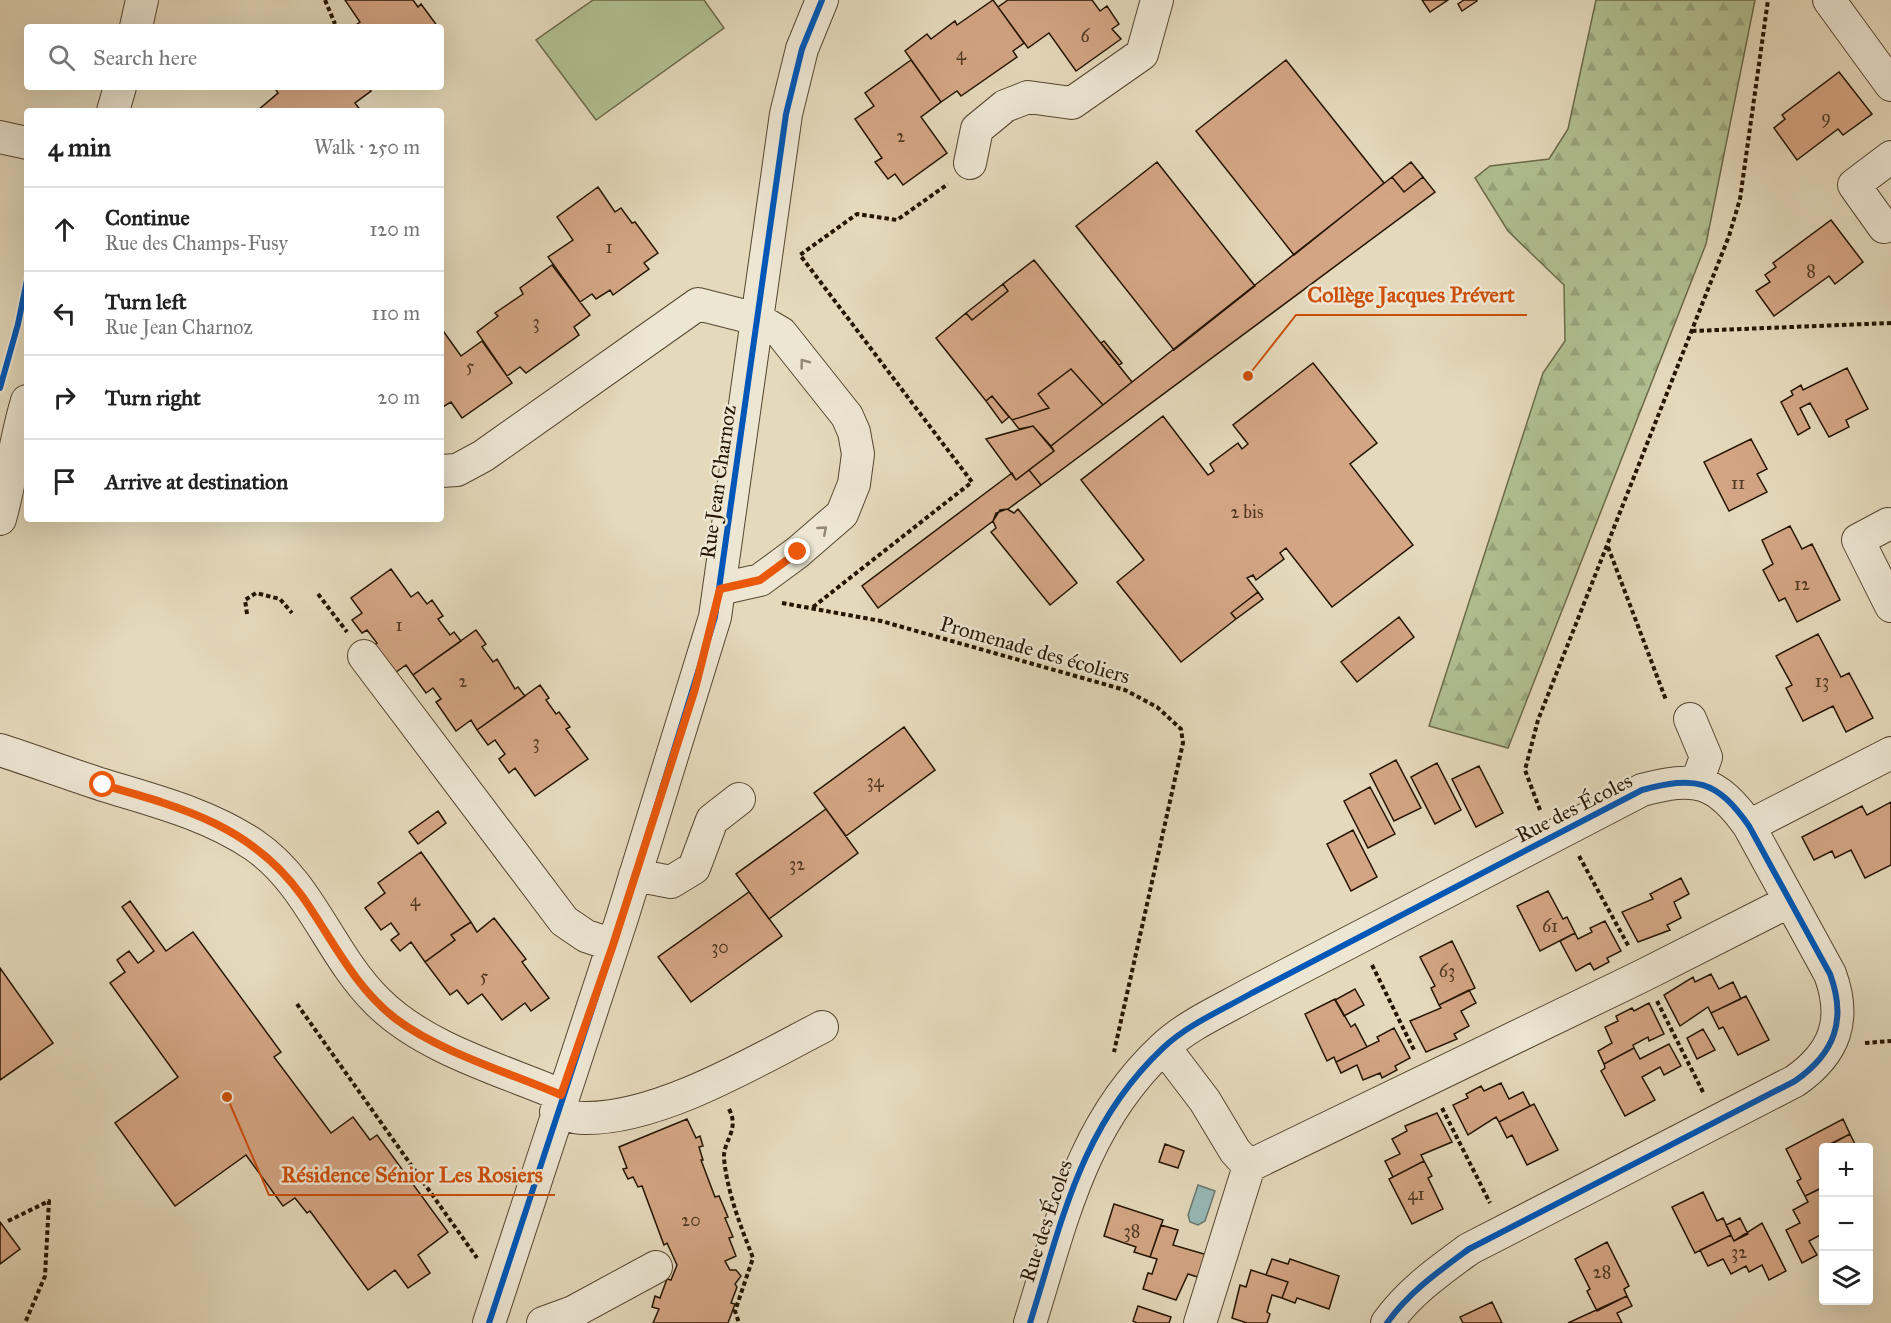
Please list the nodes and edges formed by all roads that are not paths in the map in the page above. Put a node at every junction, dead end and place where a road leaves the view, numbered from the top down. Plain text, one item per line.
1 (142, 0) edge
2 (822, 0) edge
3 (1156, 0) edge
4 (1829, 0) edge
5 (137, 24) edge
6 (1891, 85) edge
7 (119, 90) edge
8 (114, 108) edge
9 (0, 137) edge
10 (24, 142) edge
11 (1891, 157) edge
12 (970, 163) road end
13 (1884, 227) dead end
14 (757, 319) junction
15 (24, 409) edge
16 (8, 452) edge
17 (444, 471) edge
18 (0, 519) edge
19 (1888, 525) dead end
20 (720, 589) junction
21 (1891, 606) edge
22 (356, 644) road end
23 (1690, 718) road end
24 (0, 750) edge
25 (1891, 753) edge
26 (1696, 782) junction
27 (739, 799) dead end
28 (1749, 826) junction
29 (635, 875) junction
30 (1790, 901) junction
31 (613, 945) junction
32 (822, 1027) dead end
33 (1164, 1047) junction
34 (559, 1104) junction
35 (1250, 1166) junction
36 (656, 1267) dead end
37 (489, 1323) edge
38 (543, 1323) edge
39 (1030, 1323) edge
40 (1200, 1323) edge
41 (1387, 1323) edge

1 - 5 street
2 - 14 street, Rue Jean Charnoz
3 - 12 street
4 - 6 street
7 - 8 street
9 - 10 street
11 - 13 street
14 - 17 street
14 - 20 street, Rue Jean Charnoz
20 -> 14 street
15 - 16 street
16 - 18 street
19 - 21 street
20 - 29 street, Rue Jean Charnoz
22 - 31 street
23 - 26 street
24 - 34 street
25 - 28 street
26 - 28 street, Rue des Écoles
26 - 33 street, Rue des Écoles
27 - 29 street
28 - 30 street, Rue des Écoles
29 - 31 street, Rue Jean Charnoz
30 - 35 street
30 - 41 street, Rue des Écoles
31 - 34 street, Rue Jean Charnoz
32 - 34 street
33 - 35 street
33 - 39 street, Rue des Écoles
34 - 37 street, Rue Jean Charnoz
35 - 40 street
36 - 38 street

